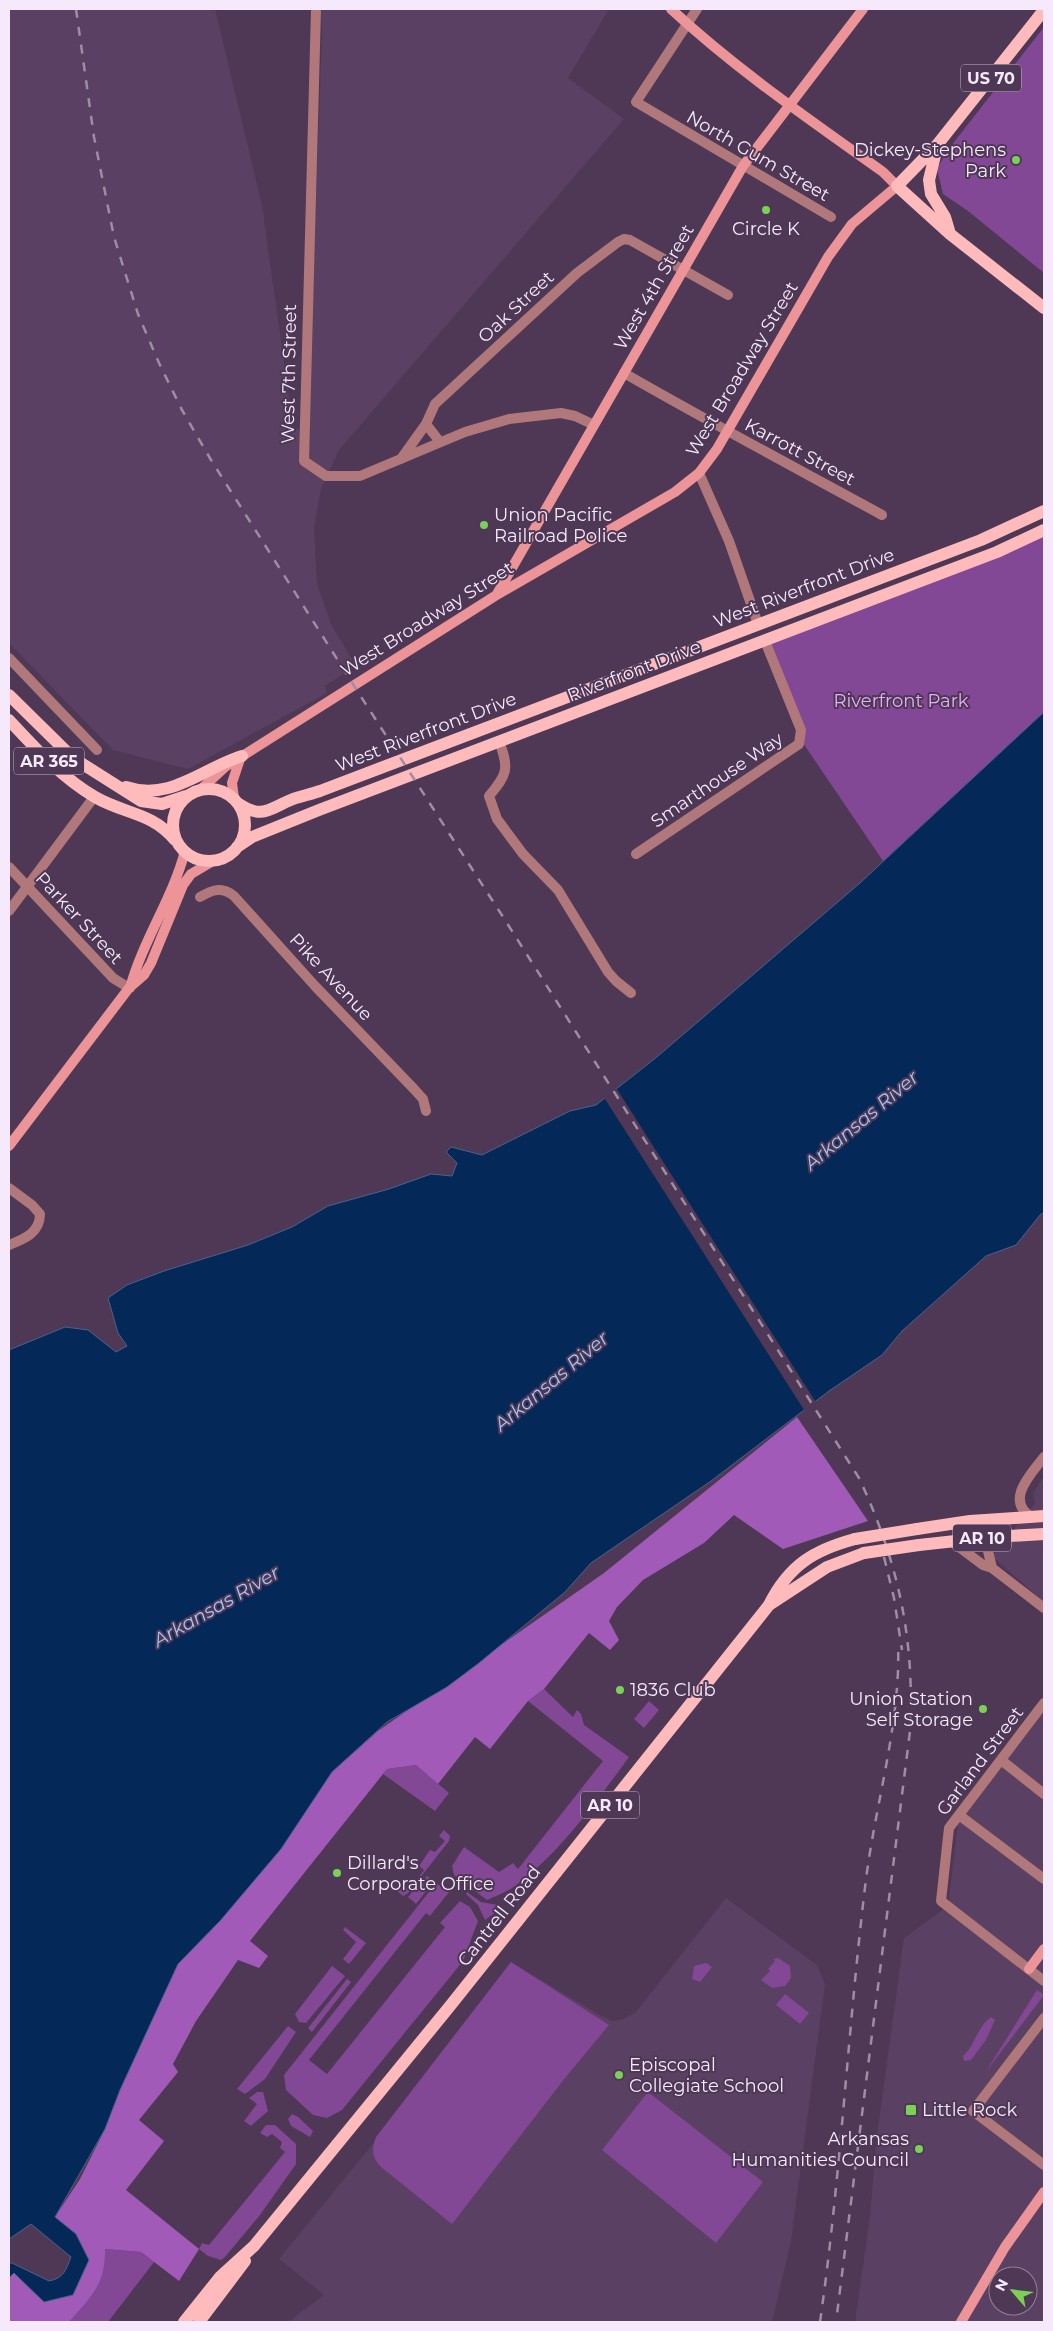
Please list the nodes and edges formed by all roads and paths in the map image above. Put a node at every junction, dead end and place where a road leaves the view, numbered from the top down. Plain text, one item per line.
1 (316, 9) edge
2 (671, 9) edge
3 (696, 9) edge
4 (863, 9) edge
5 (1044, 10) edge
6 (687, 23) junction
7 (788, 105) junction
8 (937, 145) junction
9 (743, 166) junction
10 (897, 186) junction
11 (831, 217) dead end
12 (950, 234) junction
13 (683, 269) junction
14 (728, 295) dead end
15 (1044, 308) edge
16 (624, 373) junction
17 (426, 424) junction
18 (594, 425) junction
19 (727, 431) junction
20 (440, 442) junction
21 (401, 460) junction
22 (699, 473) junction
23 (1044, 511) edge
24 (882, 515) dead end
25 (1044, 530) edge
26 (496, 596) junction
27 (758, 624) junction
28 (765, 641) junction
29 (9, 658) edge
30 (9, 695) edge
31 (9, 720) edge
32 (499, 741) junction
33 (96, 750) dead end
34 (242, 756) junction
35 (111, 782) junction
36 (195, 792) junction
37 (94, 796) junction
38 (237, 801) junction
39 (237, 847) junction
40 (182, 848) junction
41 (636, 854) dead end
42 (213, 861) junction
43 (9, 867) edge
44 (27, 886) junction
45 (200, 898) dead end
46 (9, 911) edge
47 (129, 988) junction
48 (632, 993) dead end
49 (426, 1111) dead end
50 (9, 1146) edge
51 (9, 1188) edge
52 (9, 1245) edge
53 (1044, 1457) edge
54 (1030, 1516) edge
55 (1044, 1534) edge
56 (992, 1537) junction
57 (951, 1541) junction
58 (992, 1568) junction
59 (769, 1604) junction
60 (1044, 1608) edge
61 (1044, 1703) edge
62 (1001, 1760) junction
63 (1044, 1794) edge
64 (959, 1815) junction
65 (1044, 1879) edge
66 (1044, 1949) edge
67 (1029, 1969) junction
68 (1044, 1981) edge
69 (1044, 2018) edge
70 (1044, 2165) edge
71 (1044, 2192) edge
72 (224, 2281) junction
73 (184, 2322) edge
74 (199, 2322) edge
75 (961, 2322) edge

1 - 21 street, West 7th Street
2 - 6 street
3 - 6 street
4 - 7 street, West 4th Street
5 - 8 main road, West Broadway Street / US 70
6 - 7 street
6 - 9 street, North Gum Street
7 - 9 street, West 4th Street
7 - 10 street
8 - 10 main road, West Broadway Street / US 70
8 - 12 main road, US 70
9 - 11 street, North Gum Street
9 - 13 street, West 4th Street
10 - 12 main road, US 70
10 - 19 street, West Broadway Street / AR 365
12 - 15 main road, US 70
13 - 14 street
13 - 16 street, West 4th Street
13 - 17 street, Oak Street
16 - 18 street, West 4th Street
16 - 19 street, Karrott Street
17 - 20 street
17 - 21 street, Oak Street
18 - 20 street
18 - 26 street, West 4th Street
19 - 22 street, West Broadway Street / AR 365
19 - 24 street, Karrott Street
20 - 21 street, West 7th Street
22 - 26 street, West Broadway Street / AR 365
22 - 27 street
23 - 27 main road, West Riverfront Drive
25 - 28 main road, Riverfront Drive
26 - 34 street, West Broadway Street / AR 365
27 - 28 main road
27 - 38 main road, West Riverfront Drive
28 - 32 main road, Riverfront Drive
28 - 41 street, Smarthouse Way
29 - 33 street
30 - 35 main road, AR 365
31 - 37 main road, AR 365
32 - 39 main road, Riverfront Drive
32 - 48 street
34 - 35 main road, AR 365
34 - 36 street, West Broadway Street
34 - 38 street
35 - 36 main road
36 - 38 main road
36 - 40 main road
37 - 40 main road, AR 365
37 - 44 street
38 - 39 main road
39 - 42 main road
40 - 42 main road, AR 365
40 - 47 street
42 - 47 street
43 - 44 street, Parker Street
44 - 46 street
44 - 47 street, Parker Street
45 - 49 street, Pike Avenue
47 - 50 street
51 - 52 street
53 - 54 street
54 - 59 main road, AR 10, bridge
55 - 56 main road, AR 10
56 - 57 main road, AR 10
56 - 58 street
57 - 58 street
57 - 59 main road, AR 10, bridge
58 - 60 street
59 - 72 main road, Cantrell Road / AR 10
61 - 62 street, Garland Street
62 - 63 street
62 - 64 street, Garland Street
64 - 65 street
64 - 67 street, Garland Street
66 - 67 street
67 - 68 street
69 - 70 street
71 - 75 street
72 - 73 main road, Cantrell Road / AR 10
72 - 74 main road, Cantrell Road / AR 10

